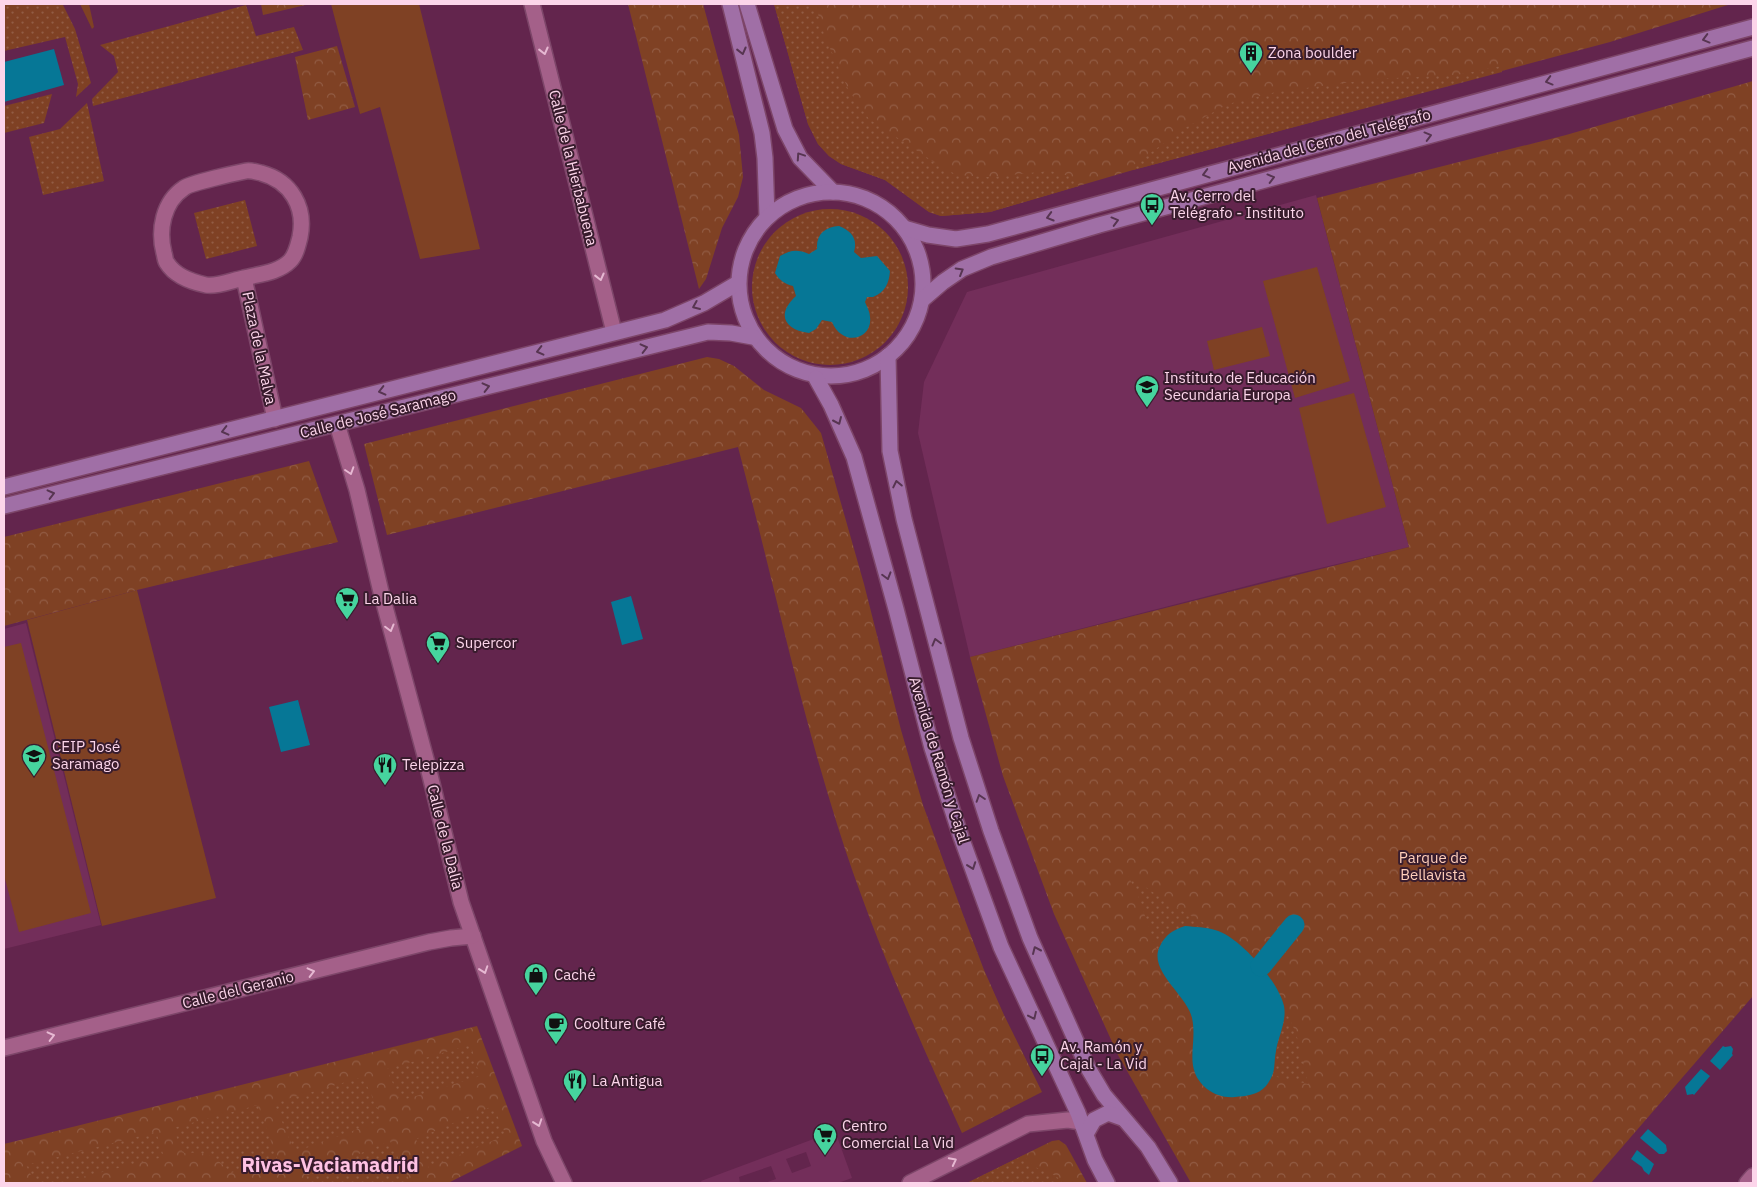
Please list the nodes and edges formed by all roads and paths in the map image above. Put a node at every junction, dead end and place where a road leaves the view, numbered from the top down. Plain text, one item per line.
1 (532, 4) edge
2 (730, 4) edge
3 (747, 4) edge
4 (1753, 27) edge
5 (1753, 48) edge
6 (833, 192) junction
7 (767, 217) junction
8 (904, 228) junction
9 (244, 278) junction
10 (738, 283) junction
11 (922, 300) junction
12 (614, 332) junction
13 (754, 337) junction
14 (888, 356) junction
15 (816, 378) junction
16 (275, 419) junction
17 (337, 424) junction
18 (4, 487) edge
19 (4, 506) edge
20 (473, 936) junction
21 (4, 1048) edge
22 (1122, 1118) junction
23 (1084, 1128) junction
24 (1753, 1176) edge
25 (564, 1183) edge
26 (910, 1183) edge
27 (1107, 1183) edge
28 (1170, 1183) edge
29 (1747, 1183) edge

1 -> 12 street, Calle de la Hierbabuena
2 -> 7 street
6 -> 3 street
4 -> 8 street, Avenida del Cerro del Telégrafo
11 -> 5 street, Avenida del Cerro del Telégrafo
6 - 7 street
6 - 8 street
7 - 10 street
8 - 11 street
9 - 9 street, Plaza de la Malva
9 - 16 street, Plaza de la Malva
10 -> 12 street, Calle de José Saramago
10 - 13 street
11 - 14 street
12 -> 16 street, Calle de José Saramago
13 - 15 street
17 -> 13 street, Calle de José Saramago
14 - 15 street
22 -> 14 street, Avenida de Ramón y Cajal
15 -> 23 street, Avenida de Ramón y Cajal
16 -> 18 street, Calle de José Saramago
19 -> 17 street, Calle de José Saramago
17 -> 20 street, Calle de la Dalia
21 -> 20 street, Calle del Geranio
20 -> 25 street, Calle de la Dalia
22 - 23 street
22 - 28 street, Avenida de Ramón y Cajal
26 -> 23 street
23 - 27 street, Avenida de Ramón y Cajal
24 - 29 street

